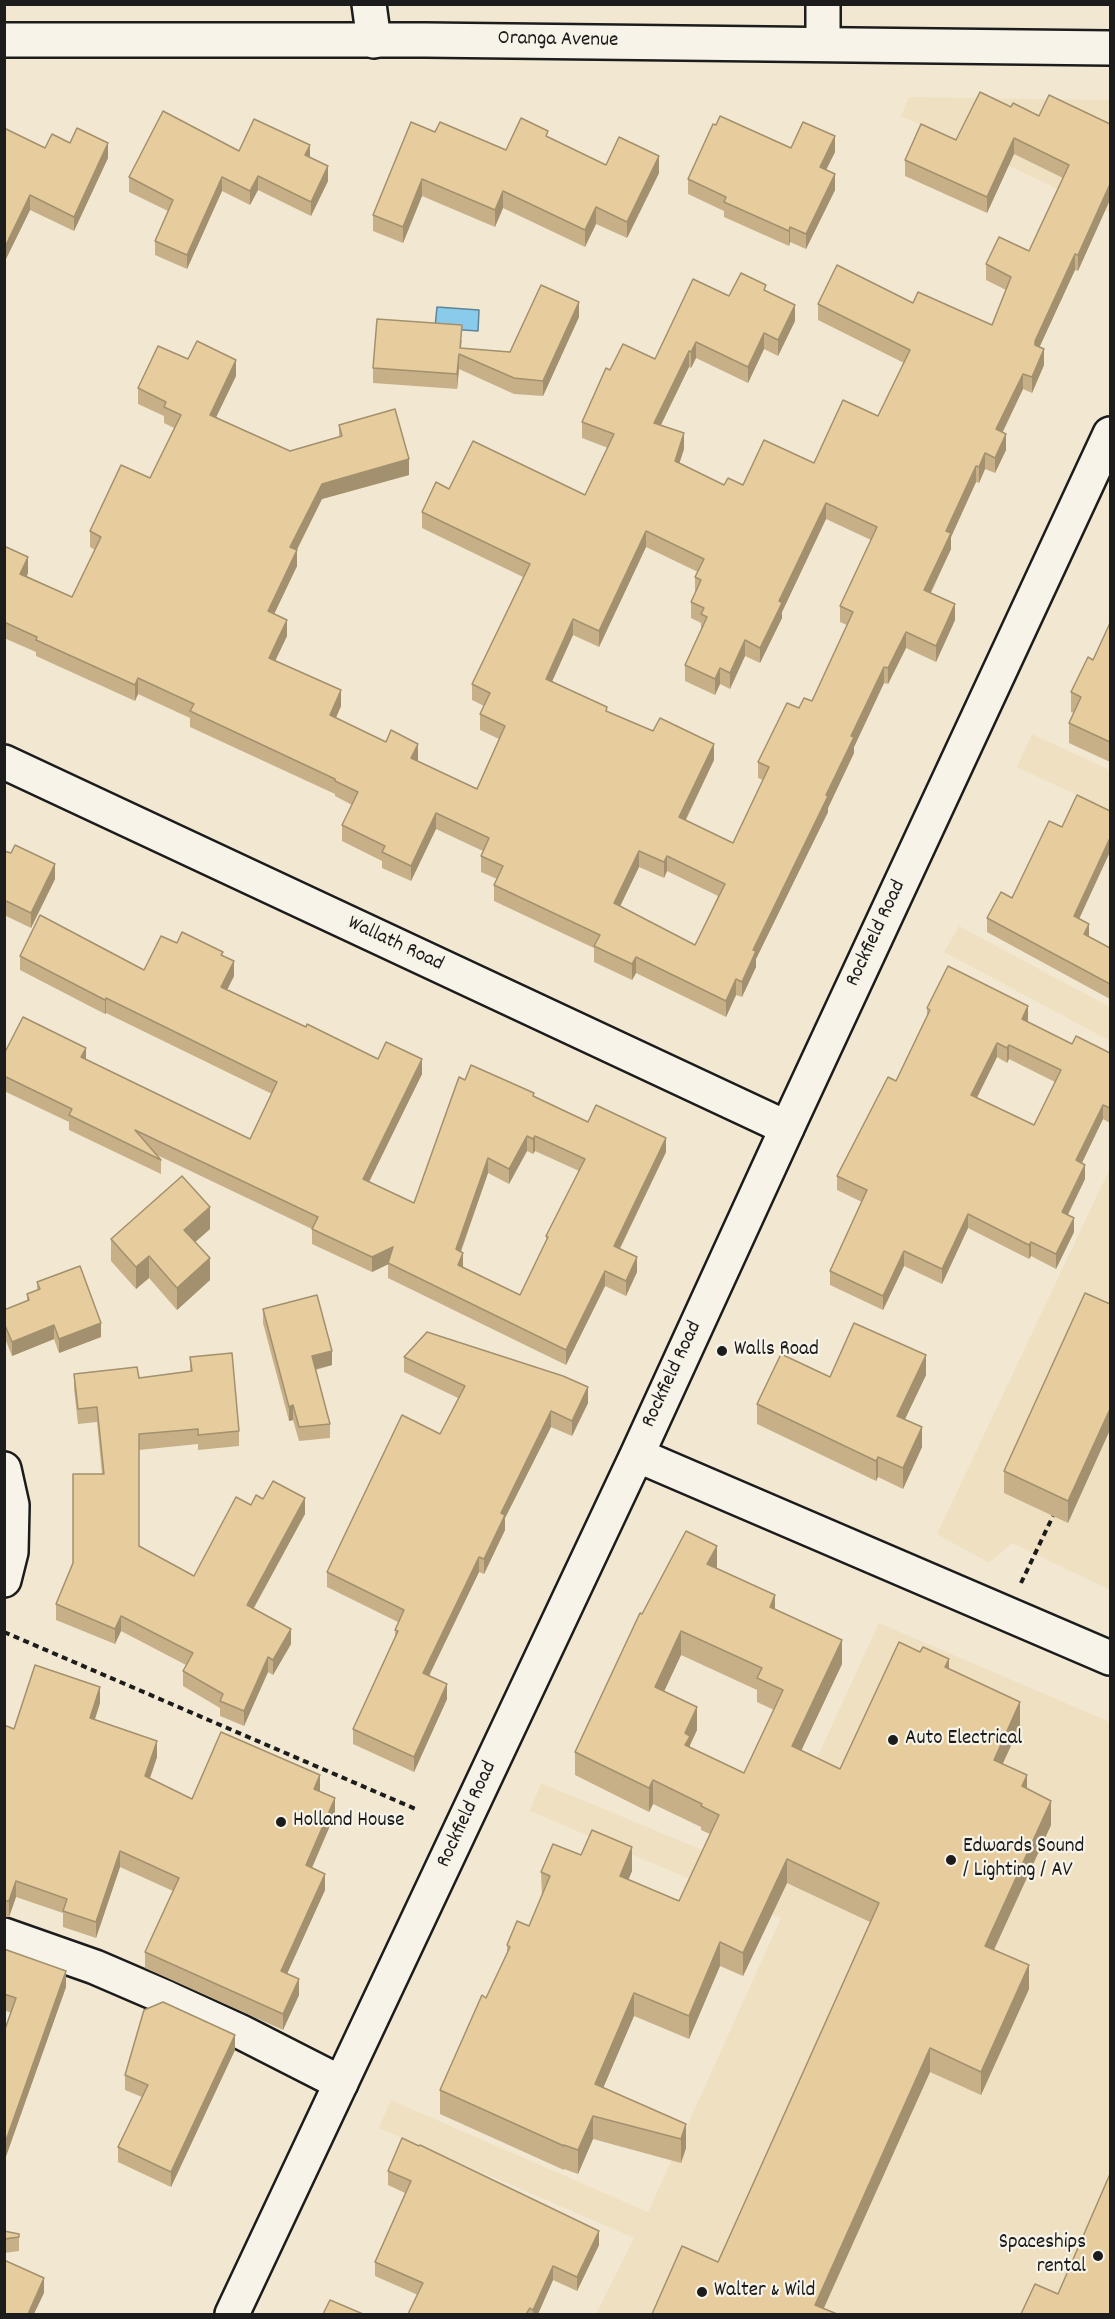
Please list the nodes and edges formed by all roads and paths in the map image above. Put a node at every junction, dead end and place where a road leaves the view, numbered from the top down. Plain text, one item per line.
1 (369, 4) edge
2 (823, 4) edge
3 (4, 40) edge
4 (374, 40) junction
5 (823, 44) junction
6 (1110, 48) edge
7 (1110, 434) edge
8 (4, 762) edge
9 (787, 1128) junction
10 (637, 1455) junction
11 (4, 1469) edge
12 (1053, 1516) edge
13 (4, 1580) edge
14 (1018, 1589) dead end
15 (4, 1632) edge
16 (1110, 1658) edge
17 (418, 1810) dead end
18 (4, 1935) edge
19 (341, 2083) junction
20 (232, 2314) edge

1 - 4 main road
2 - 5 main road
3 - 4 main road, Oranga Avenue
4 - 5 main road, Oranga Avenue
5 - 6 main road, Oranga Avenue
7 - 9 main road, Rockfield Road
8 - 9 main road, Wallath Road
9 - 10 main road, Rockfield Road
10 - 16 main road
10 - 19 main road, Rockfield Road
11 - 13 main road
12 - 14 path
15 - 17 path
18 - 19 main road
19 - 20 main road, Rockfield Road

